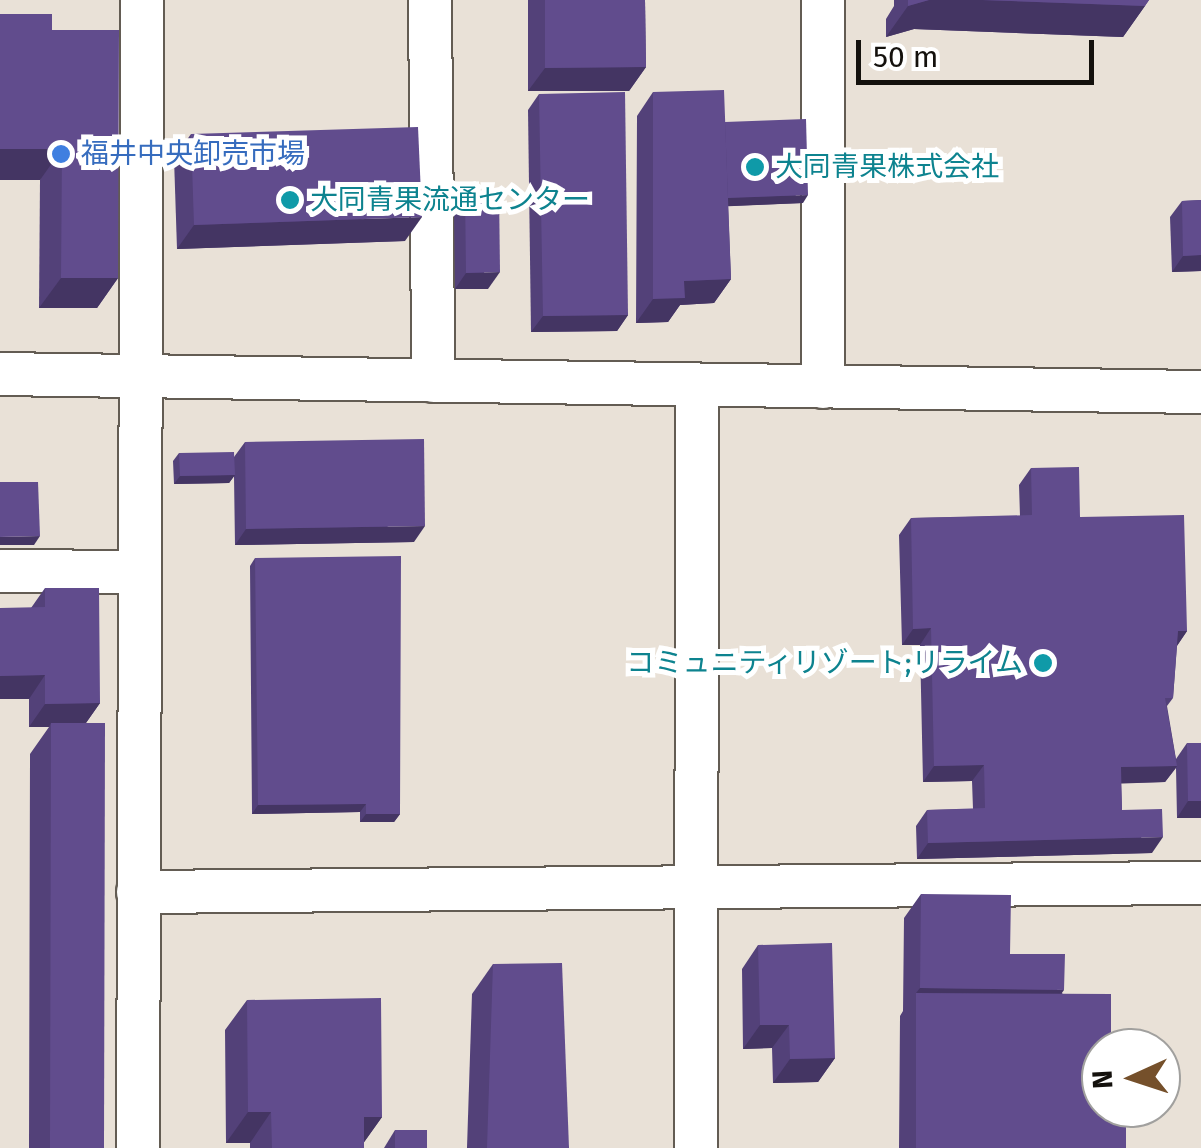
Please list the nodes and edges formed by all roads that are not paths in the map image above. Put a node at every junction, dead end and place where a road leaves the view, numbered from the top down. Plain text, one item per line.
1 (142, 0) edge
2 (430, 0) edge
3 (823, 0) edge
4 (0, 374) edge
5 (140, 374) junction
6 (433, 380) junction
7 (697, 386) junction
8 (823, 387) junction
9 (1201, 392) edge
10 (0, 571) edge
11 (138, 572) junction
12 (1201, 883) edge
13 (696, 888) junction
14 (138, 892) junction
15 (138, 1148) edge
16 (696, 1148) edge

1 - 5 street
2 - 6 street
3 - 8 street
4 - 5 street
5 - 6 street
5 - 11 street
6 - 7 street
7 - 8 street
7 - 13 street
8 - 9 street
10 - 11 street
11 - 14 street
12 - 13 street
13 - 14 street
13 - 16 street
14 - 15 street

